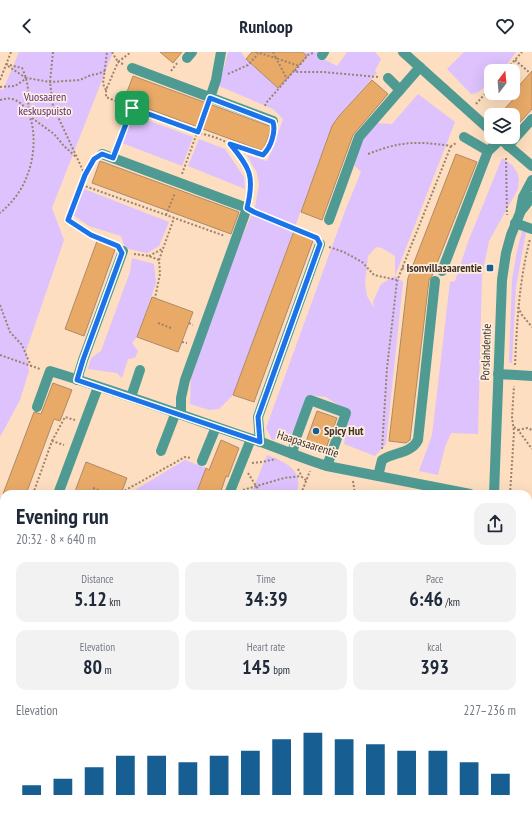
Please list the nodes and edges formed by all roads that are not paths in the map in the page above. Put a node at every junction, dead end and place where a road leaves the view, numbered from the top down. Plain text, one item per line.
1 (221, 52) edge
2 (403, 52) edge
3 (420, 67) junction
4 (132, 68) road end
5 (388, 78) road end
6 (400, 90) junction
7 (210, 98) junction
8 (532, 118) edge
9 (273, 122) road end
10 (484, 125) edge
11 (520, 127) edge
12 (464, 138) road end
13 (498, 144) edge
14 (506, 144) edge
15 (488, 151) junction
16 (102, 154) road end
17 (532, 166) edge
18 (532, 180) edge
19 (532, 197) edge
20 (520, 213) junction
21 (329, 220) dead end
22 (515, 223) junction
23 (531, 233) edge
24 (320, 244) road end
25 (122, 252) road end
26 (442, 271) dead end
27 (435, 282) dead end
28 (140, 370) dead end
29 (498, 374) junction
30 (532, 376) edge
31 (77, 380) junction
32 (98, 387) junction
33 (132, 397) junction
34 (37, 407) dead end
35 (178, 413) junction
36 (216, 427) junction
37 (255, 440) junction
38 (161, 451) dead end
39 (292, 454) junction
40 (202, 461) road end
41 (327, 466) junction
42 (378, 476) junction
43 (60, 490) edge
44 (231, 490) edge
45 (450, 490) edge
46 (494, 490) edge

1 - 7 street
2 - 3 street
3 - 6 street
3 - 10 street
4 - 7 street
5 - 6 street
6 - 21 street
7 - 9 street
8 - 11 street
12 - 15 street
13 - 15 street
14 - 17 street
15 - 26 street
16 - 35 street
18 - 20 street, Porslahdentie
19 - 20 street, Porslahdentie
20 - 22 street, Porslahdentie
22 - 23 street
22 - 29 street, Porslahdentie
24 - 37 street
25 - 31 street
27 - 42 street
28 - 33 street
29 - 30 street
29 - 46 street, Porslahdentie
31 - 32 street, Haapasaarentie
31 - 34 street, Haapasaarentie
32 - 33 street, Haapasaarentie
32 - 43 street
33 - 35 street, Haapasaarentie
35 - 36 street, Haapasaarentie
35 - 38 street
36 - 37 street, Haapasaarentie
36 - 40 street
37 - 39 street, Haapasaarentie
37 - 44 street
39 - 41 street, Haapasaarentie
39 - 41 street
41 - 42 street, Haapasaarentie
42 - 45 street, Haapasaarentie

